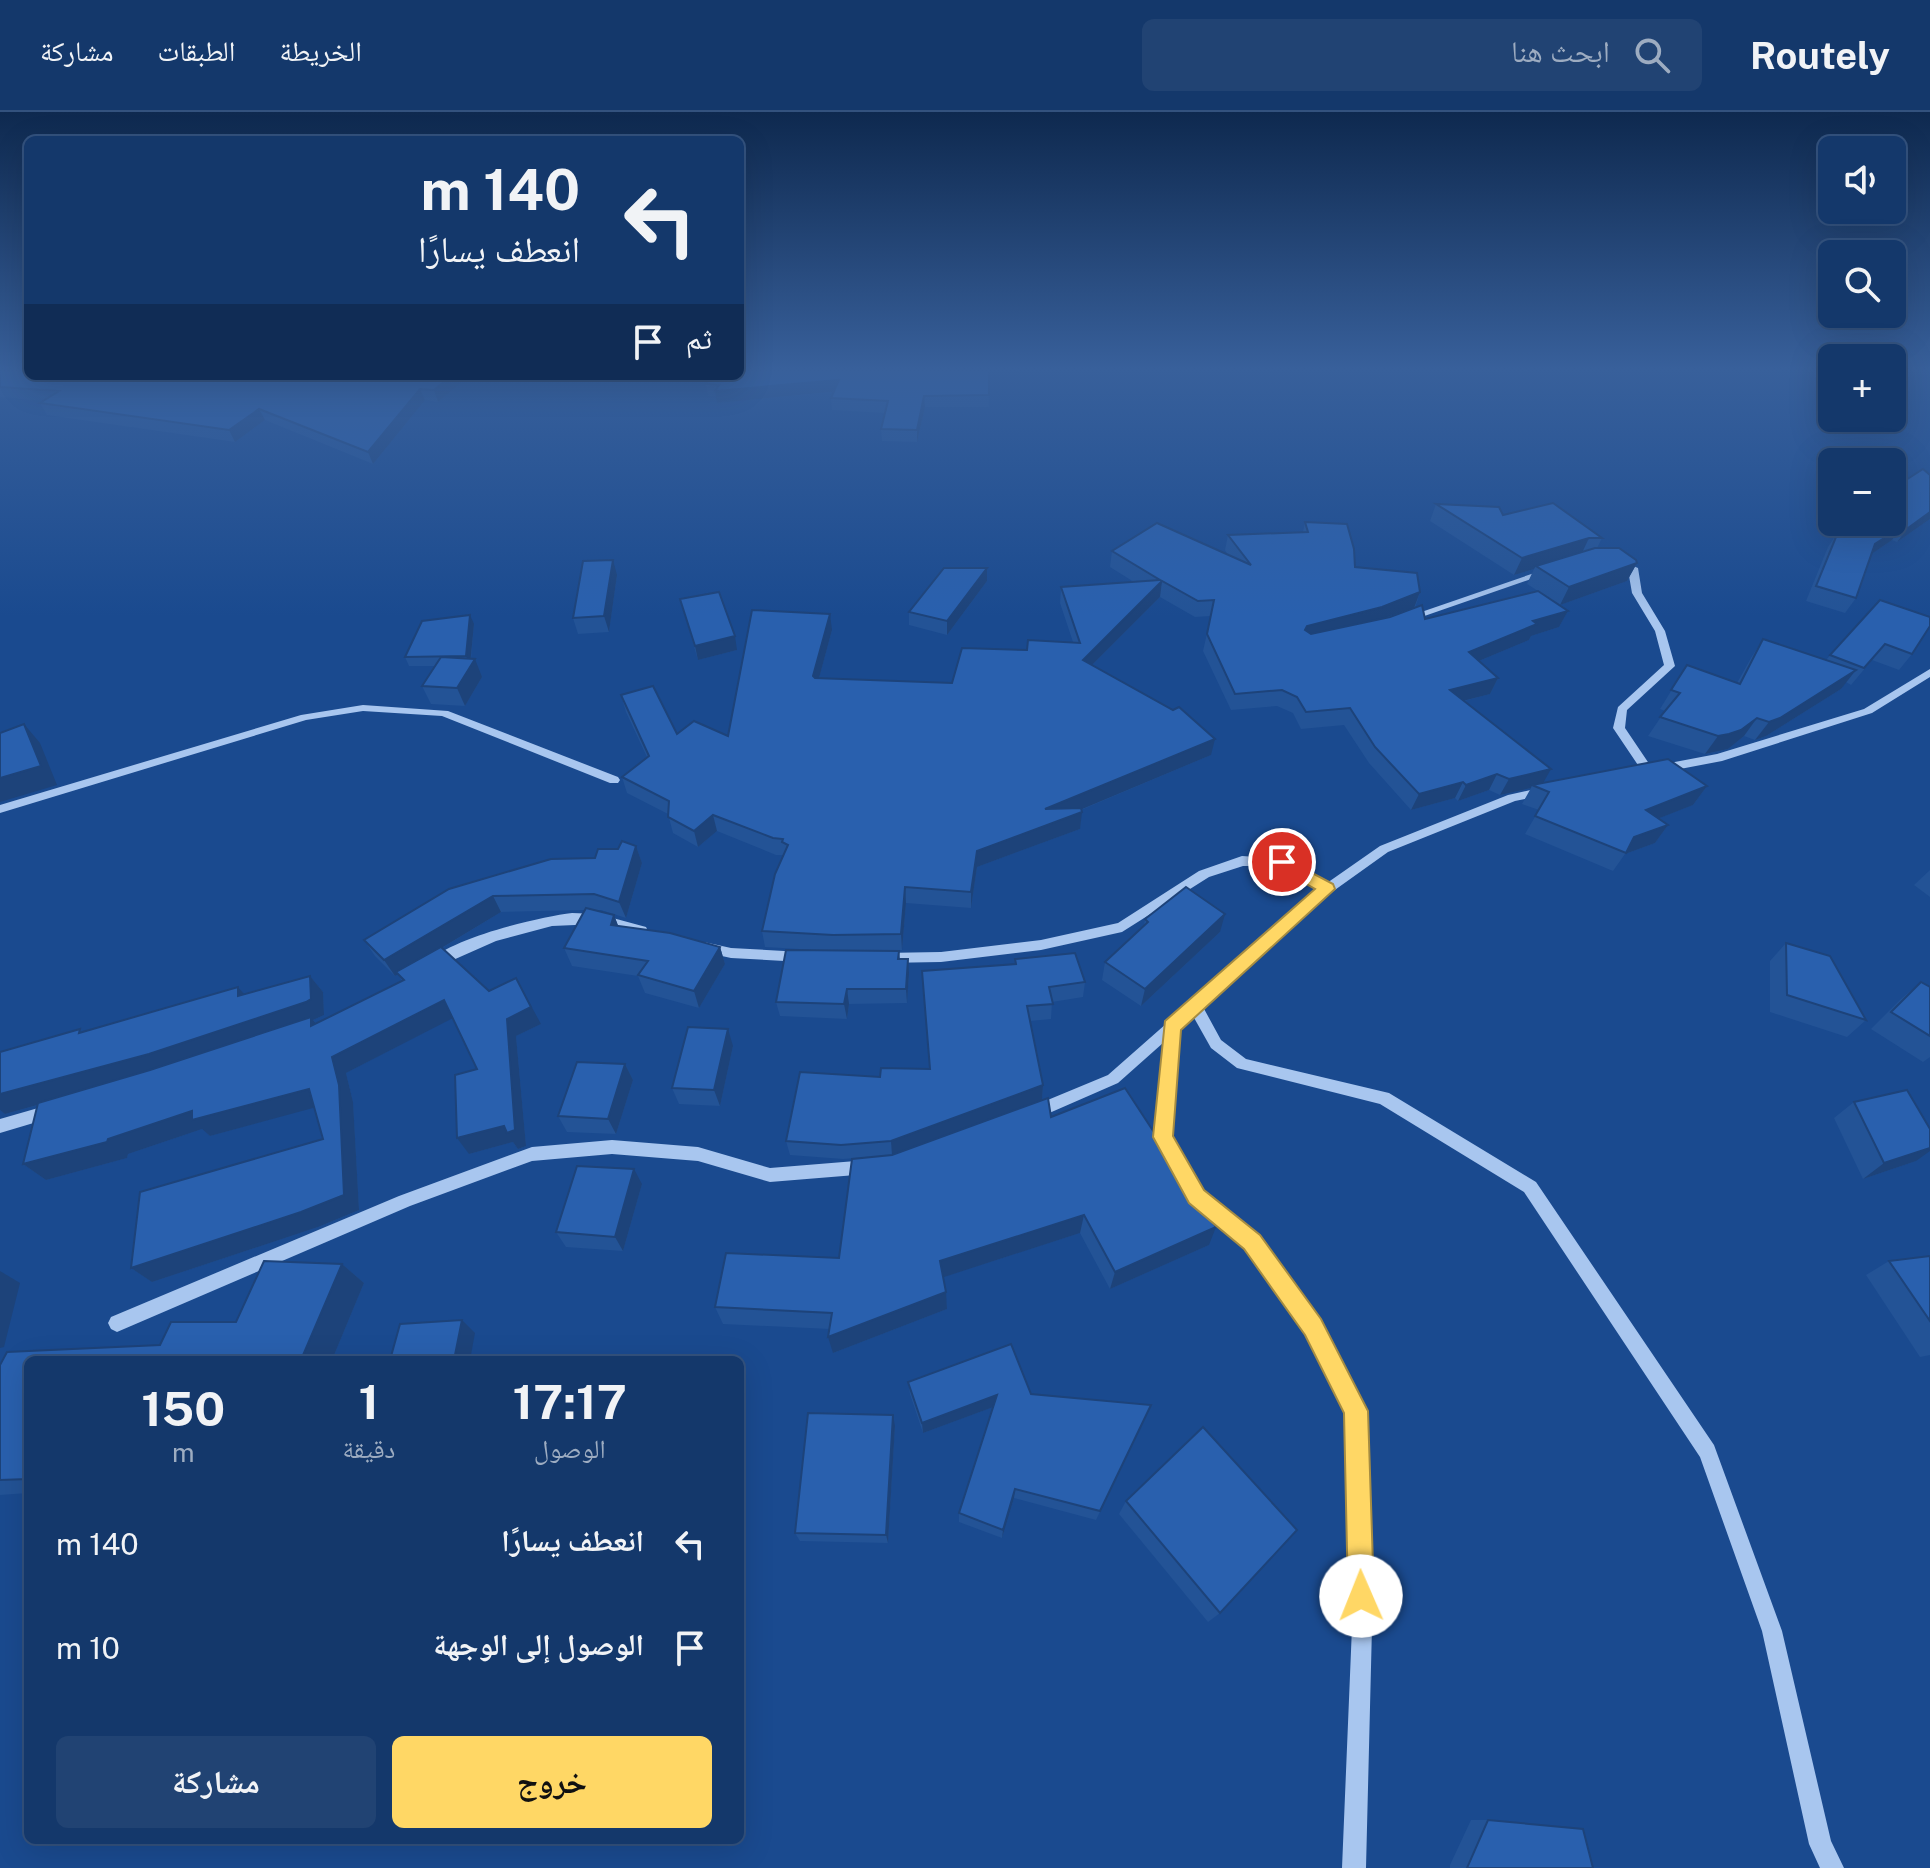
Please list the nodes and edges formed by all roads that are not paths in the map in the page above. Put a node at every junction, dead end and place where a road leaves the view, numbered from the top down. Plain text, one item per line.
1 (1599, 560) edge
2 (1557, 568) edge
3 (1393, 623) edge
4 (1930, 672) edge
5 (1648, 771) junction
6 (1632, 773) edge
7 (614, 780) dead end
8 (1557, 789) edge
9 (0, 809) edge
10 (1327, 889) junction
11 (652, 935) edge
12 (691, 944) edge
13 (820, 958) edge
14 (865, 959) edge
15 (425, 968) edge
16 (1195, 1006) junction
17 (1172, 1027) junction
18 (61, 1109) edge
19 (1022, 1118) edge
20 (0, 1126) edge
21 (893, 1165) edge
22 (117, 1323) dead end
23 (1354, 1868) edge
24 (1832, 1868) edge

1 - 5 street
2 - 3 street
4 - 5 street
5 - 6 street
7 - 9 street
8 - 10 street
10 - 14 street
10 - 16 street
11 - 15 street
12 - 13 street
16 - 17 street
16 - 24 street
17 - 19 street
17 - 23 street
18 - 20 street
21 - 22 street

